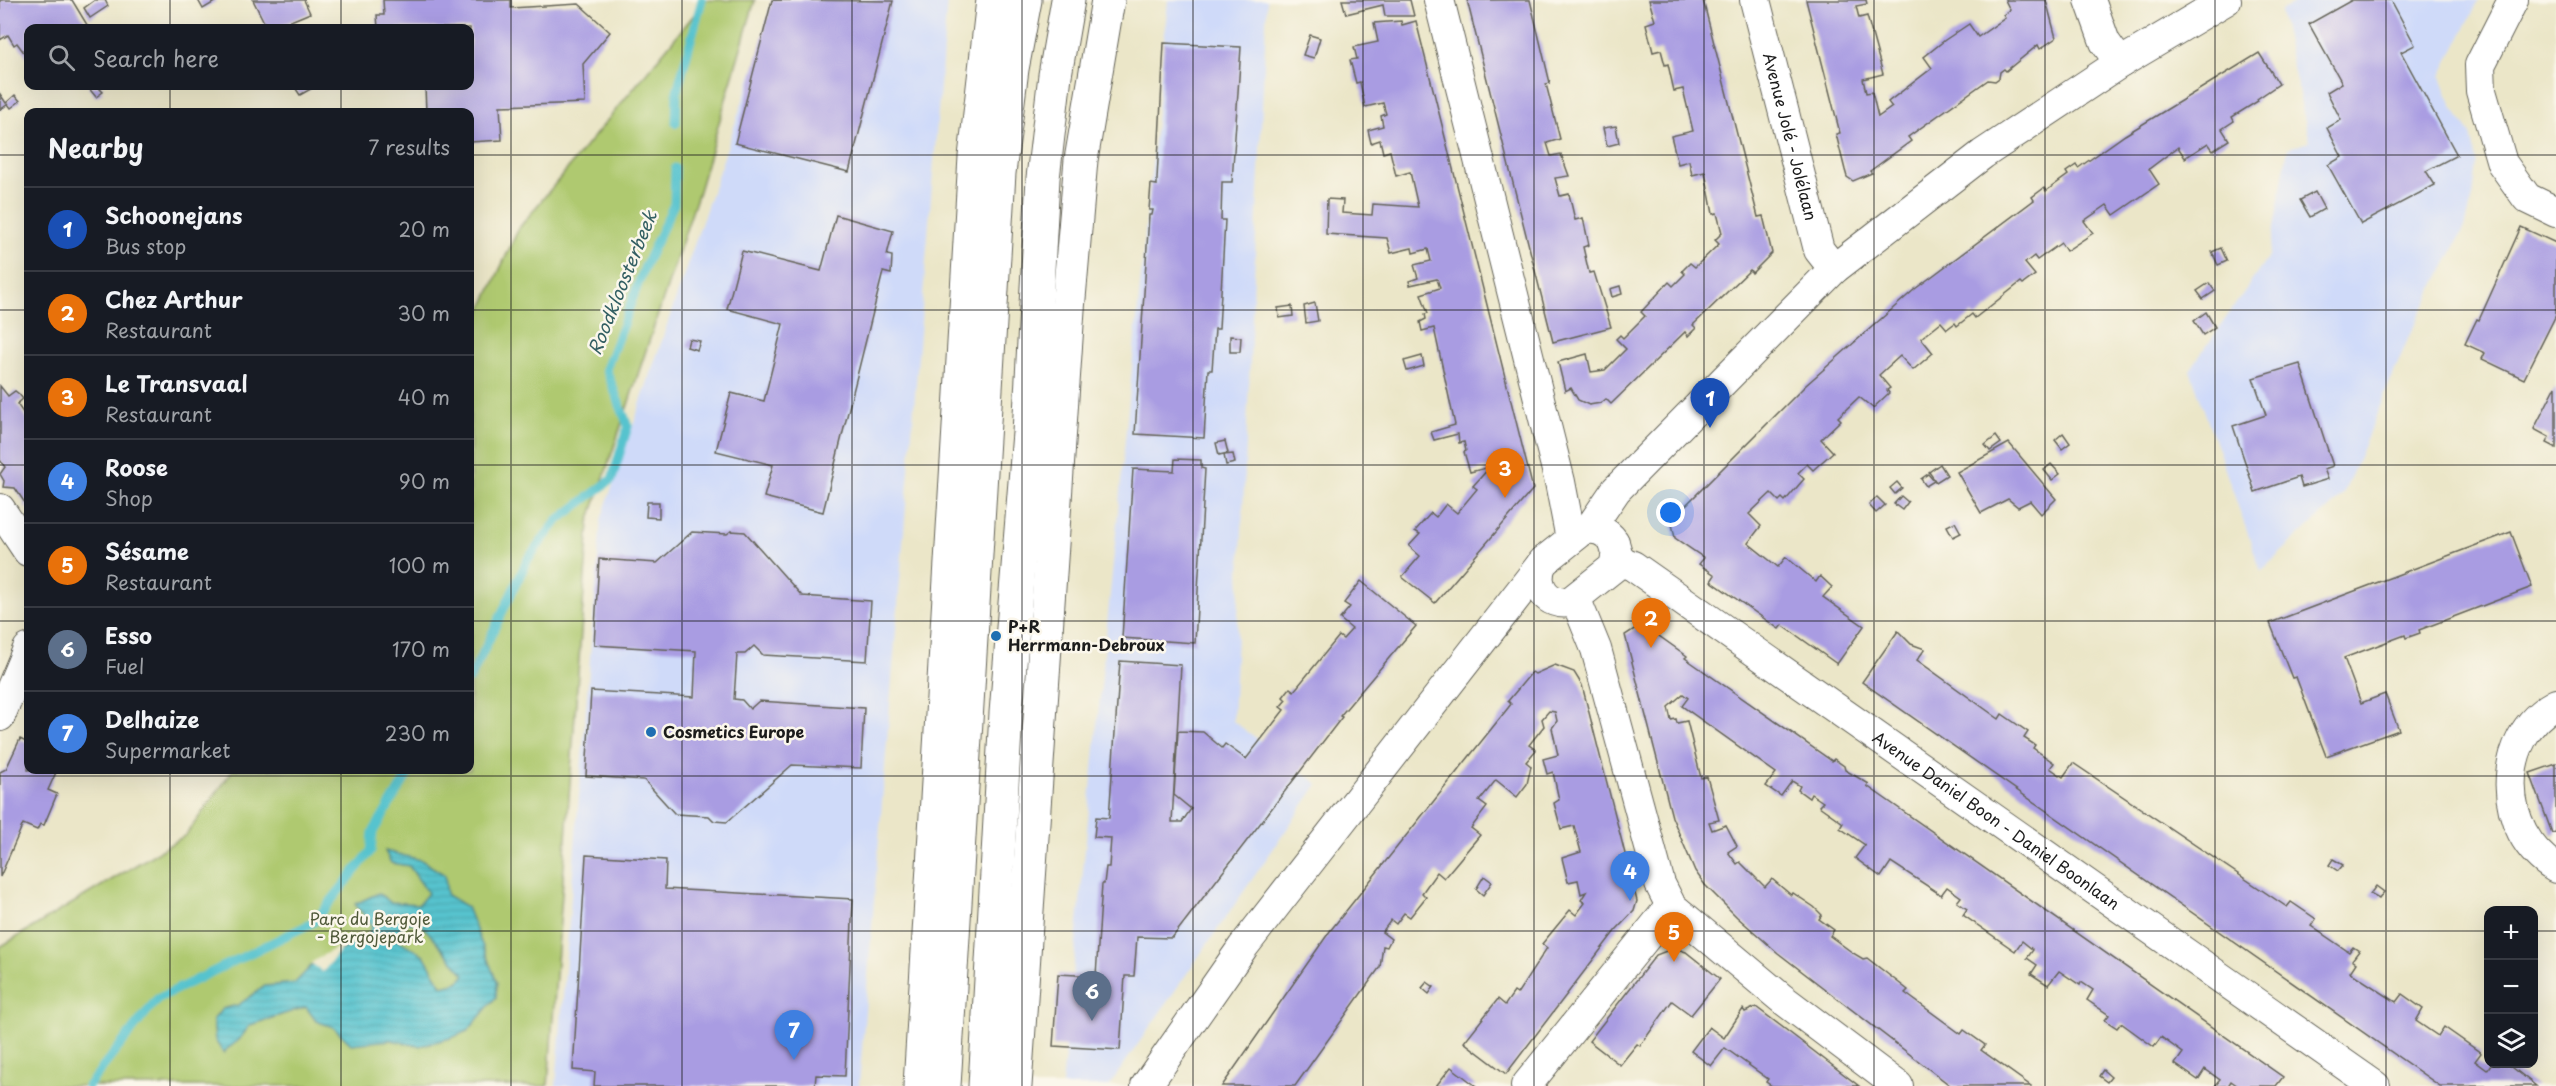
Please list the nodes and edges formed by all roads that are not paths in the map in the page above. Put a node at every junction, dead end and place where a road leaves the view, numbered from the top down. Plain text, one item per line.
1 (993, 0) edge
2 (1025, 0) edge
3 (1068, 0) edge
4 (1108, 0) edge
5 (1438, 0) edge
6 (1755, 0) edge
7 (2090, 0) edge
8 (2226, 0) edge
9 (2513, 0) edge
10 (2120, 63) junction
11 (2556, 212) edge
12 (1834, 269) junction
13 (0, 509) edge
14 (1598, 542) junction
15 (24, 545) edge
16 (1541, 566) junction
17 (1564, 600) junction
18 (1496, 626) junction
19 (24, 659) edge
20 (2556, 704) edge
21 (0, 716) edge
22 (2556, 868) edge
23 (1671, 906) junction
24 (2355, 1081) edge
25 (920, 1086) edge
26 (944, 1086) edge
27 (985, 1086) edge
28 (1015, 1086) edge
29 (1146, 1086) edge
30 (1526, 1086) edge
31 (1898, 1086) edge

1 - 25 main road
2 - 26 main road
3 - 27 main road
4 - 28 main road
5 - 14 street
6 - 12 street, Avenue Jolé - Jolélaan
7 - 10 street
8 - 10 street
9 - 11 street
10 - 12 street
12 - 14 street
13 - 15 street
14 - 16 street
14 - 17 street
14 - 24 street, Avenue Daniel Boon - Daniel Boonlaan
16 - 17 street
16 - 18 street
17 - 18 street
17 - 23 street
18 - 29 street
19 - 21 street
20 - 22 street
23 - 30 street
23 - 31 street

